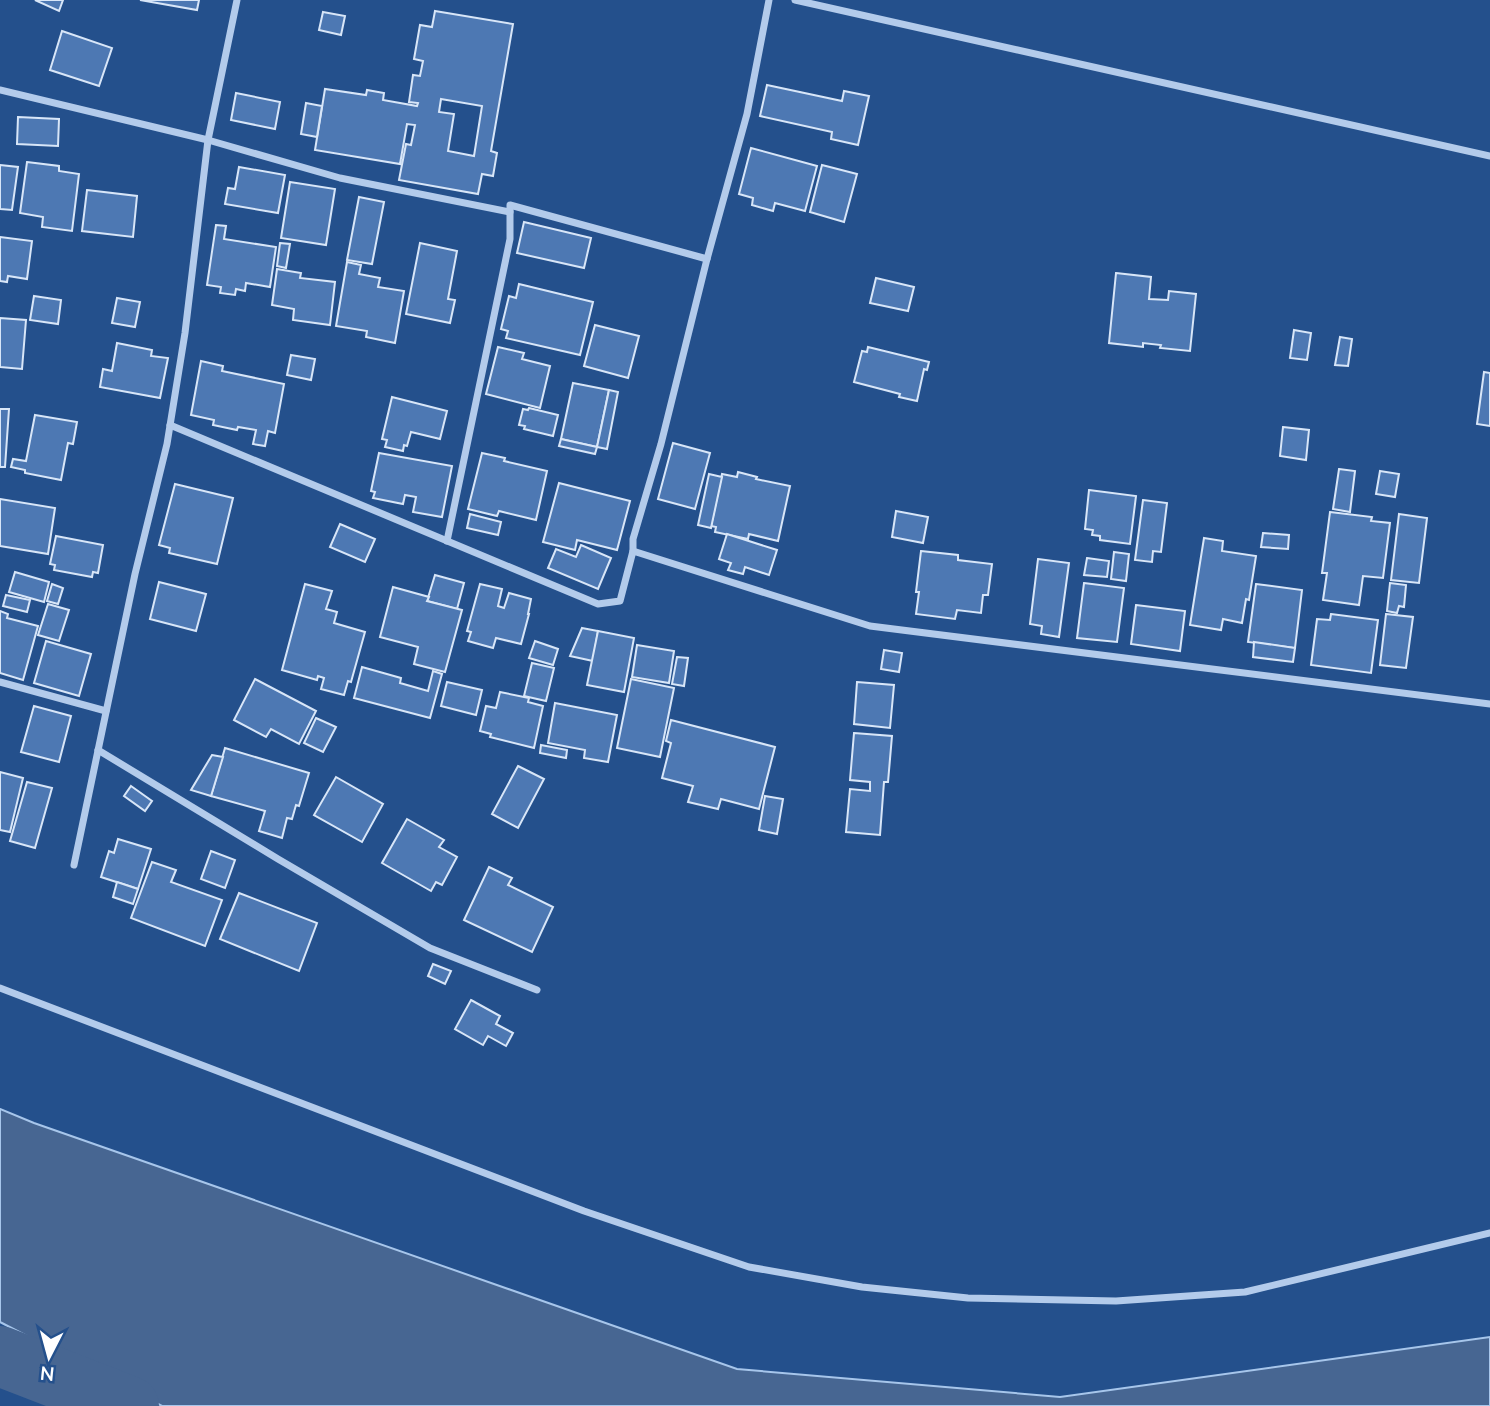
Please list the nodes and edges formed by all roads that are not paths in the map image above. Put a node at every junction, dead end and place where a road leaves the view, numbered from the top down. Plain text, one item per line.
1 (237, 0) edge
2 (769, 0) edge
3 (796, 0) edge
4 (0, 90) edge
5 (208, 140) junction
6 (1490, 156) edge
7 (510, 212) junction
8 (707, 260) junction
9 (170, 425) junction
10 (447, 541) junction
11 (634, 551) junction
12 (0, 682) edge
13 (1490, 704) edge
14 (106, 710) junction
15 (98, 750) junction
16 (74, 865) dead end
17 (0, 988) edge
18 (537, 990) dead end
19 (1490, 1233) edge

1 - 5 street
2 - 8 street
3 - 6 street
4 - 5 street
5 - 7 street
5 - 9 street
7 - 8 street
7 - 10 street
8 - 11 street
9 - 10 street
9 - 14 street
10 - 11 street
11 - 13 street
12 - 14 street
14 - 15 street
15 - 16 street
15 - 18 street
17 - 19 street

